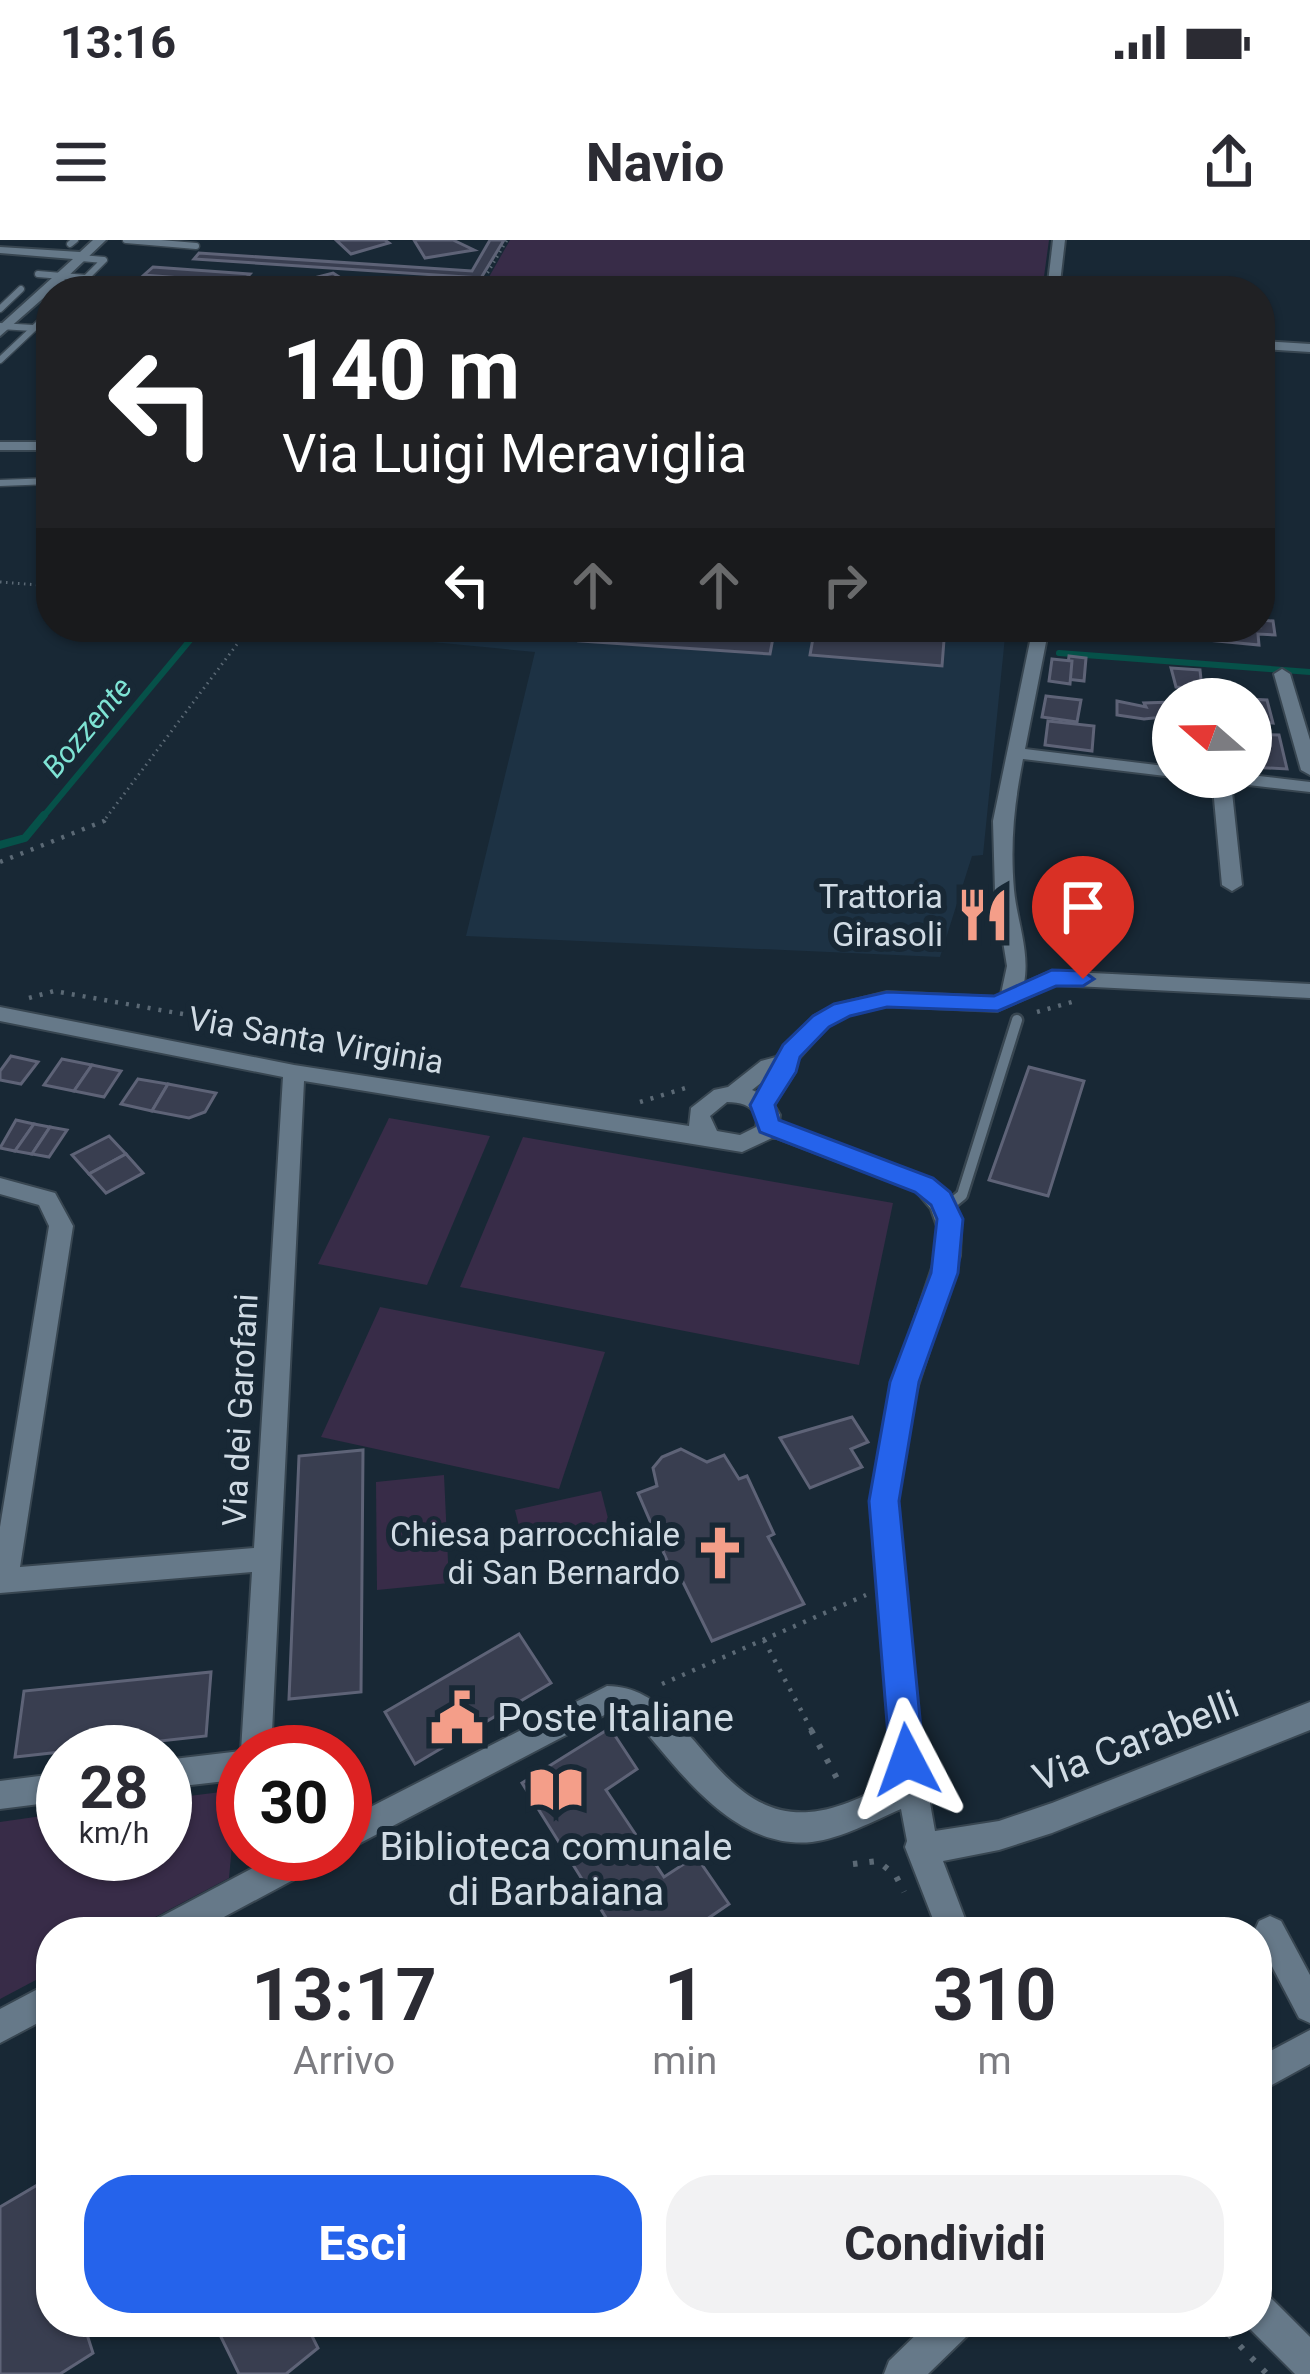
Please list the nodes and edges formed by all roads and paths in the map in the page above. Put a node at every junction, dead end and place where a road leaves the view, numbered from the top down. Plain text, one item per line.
1 (100, 240) edge
2 (127, 240) edge
3 (507, 240) edge
4 (1059, 240) edge
5 (196, 246) dead end
6 (0, 250) edge
7 (82, 257) junction
8 (38, 274) dead end
9 (46, 276) edge
10 (60, 276) edge
11 (88, 276) edge
12 (486, 276) edge
13 (1055, 276) edge
14 (21, 290) dead end
15 (36, 298) edge
16 (0, 308) edge
17 (36, 325) edge
18 (2, 328) edge
19 (33, 328) junction
20 (1275, 346) edge
21 (1310, 348) edge
22 (0, 360) edge
23 (0, 446) edge
24 (36, 446) edge
25 (36, 482) edge
26 (0, 483) edge
27 (0, 581) edge
28 (36, 585) edge
29 (239, 642) edge
30 (1038, 642) edge
31 (1282, 674) dead end
32 (1015, 753) junction
33 (1152, 769) edge
34 (1310, 770) edge
35 (1272, 783) edge
36 (1310, 787) edge
37 (1224, 798) edge
38 (0, 862) edge
39 (1232, 885) dead end
40 (1016, 966) junction
41 (1052, 978) junction
42 (1310, 991) edge
43 (1085, 996) dead end
44 (1011, 997) junction
45 (8, 1007) edge
46 (1036, 1012) dead end
47 (1017, 1020) dead end
48 (261, 1045) dead end
49 (783, 1062) junction
50 (294, 1072) junction
51 (705, 1081) dead end
52 (734, 1094) junction
53 (704, 1105) junction
54 (627, 1112) junction
55 (765, 1115) junction
56 (710, 1137) junction
57 (0, 1186) edge
58 (946, 1208) junction
59 (268, 1559) junction
60 (3, 1580) edge
61 (871, 1593) dead end
62 (764, 1640) junction
63 (662, 1684) dead end
64 (1310, 1716) edge
65 (258, 1725) edge
66 (841, 1786) dead end
67 (36, 1790) edge
68 (908, 1791) junction
69 (0, 1795) edge
70 (372, 1822) edge
71 (920, 1847) junction
72 (854, 1864) dead end
73 (241, 1881) edge
74 (905, 1895) dead end
75 (187, 1917) edge
76 (948, 1917) edge
77 (1272, 1936) edge
78 (36, 2007) edge
79 (1310, 2007) edge
80 (0, 2027) edge
81 (1310, 2046) edge
82 (1272, 2068) edge
83 (1272, 2325) edge
84 (940, 2337) edge
85 (1231, 2337) edge
86 (1310, 2363) edge
87 (902, 2374) edge
88 (1267, 2374) edge

1 - 7 street
2 - 5 lane
3 - 12 path
4 - 13 street
6 - 7 street
7 - 10 street
7 - 11 lane
8 - 9 lane
14 - 16 lane
15 - 18 street
17 - 19 lane
18 - 19 lane
19 - 22 lane
20 - 21 street
23 - 24 street
25 - 26 lane
27 - 28 path
29 - 38 path
30 - 32 street
31 - 34 street
32 - 33 street
32 - 40 street
35 - 36 street
37 - 39 street
40 - 41 street
40 - 44 street
41 - 42 street
41 - 44 street
43 - 46 path
44 - 49 street
45 - 48 path
45 - 50 street, Via Santa Virginia
47 - 58 lane
49 - 52 street
49 - 55 street
50 - 54 street, Via Santa Virginia
50 - 59 street, Via dei Garofani
51 - 54 path
52 - 53 street
52 - 55 street
53 - 54 street, Via Santa Virginia
53 - 56 street
54 - 56 street, Via Santa Virginia
55 - 56 street
55 - 58 street
57 - 60 street
58 - 68 street
59 - 60 street
59 - 65 street, Via dei Garofani
61 - 62 path
62 - 63 path
62 - 66 path
64 - 71 street, Via Carabelli
67 - 69 street
68 - 70 street
68 - 71 street
71 - 76 street
72 - 74 path
73 - 75 street
77 - 79 street
78 - 80 street
81 - 82 street
83 - 86 street
84 - 87 street
85 - 88 path

